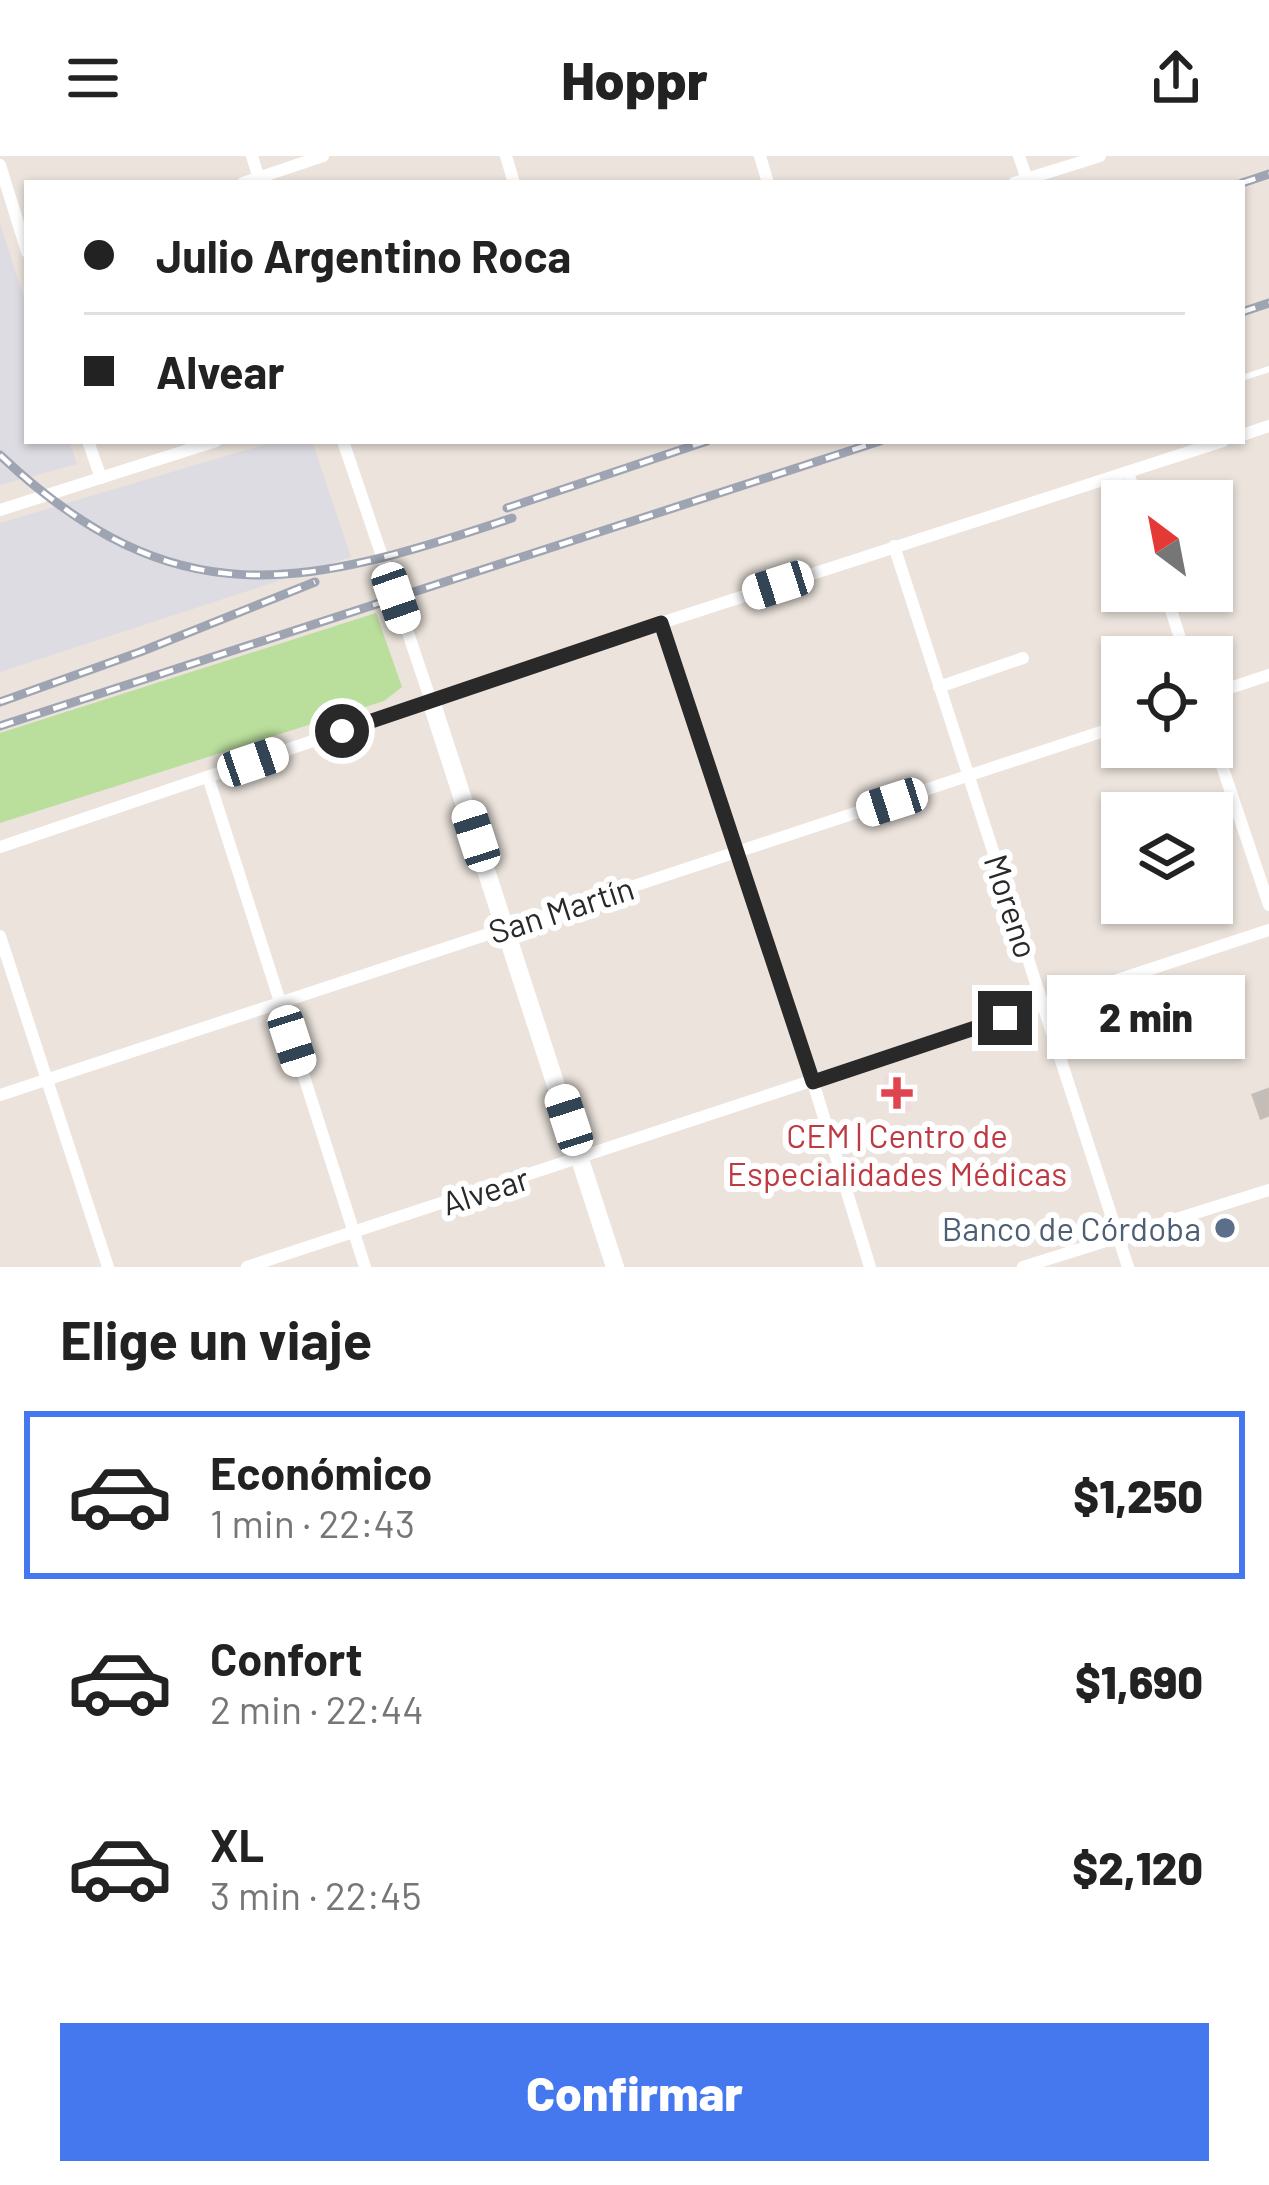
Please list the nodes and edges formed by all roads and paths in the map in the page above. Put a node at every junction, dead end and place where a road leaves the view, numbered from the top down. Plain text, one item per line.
1 (253, 156) edge
2 (323, 156) edge
3 (1100, 156) edge
4 (0, 165) edge
5 (260, 180) edge
6 (1023, 180) edge
7 (24, 242) edge
8 (89, 444) edge
9 (207, 444) edge
10 (345, 444) edge
11 (1214, 444) edge
12 (1128, 472) junction
13 (100, 478) junction
14 (1130, 480) edge
15 (0, 510) edge
16 (894, 546) junction
17 (661, 623) junction
18 (1022, 658) dead end
19 (1269, 675) edge
20 (939, 687) junction
21 (1233, 687) edge
22 (431, 700) junction
23 (1101, 731) edge
24 (1223, 768) edge
25 (969, 776) junction
26 (208, 777) junction
27 (0, 847) edge
28 (736, 853) junction
29 (1269, 905) edge
30 (506, 926) junction
31 (1269, 930) edge
32 (0, 936) edge
33 (280, 1003) junction
34 (1043, 1005) junction
35 (47, 1080) junction
36 (813, 1082) junction
37 (0, 1095) edge
38 (581, 1160) junction
39 (1269, 1190) edge
40 (354, 1232) junction
41 (1119, 1236) junction
42 (108, 1267) edge
43 (247, 1267) edge
44 (365, 1267) edge
45 (615, 1267) edge
46 (870, 1267) edge
47 (1023, 1267) edge
48 (1128, 1267) edge

1 - 5 street
2 - 5 street
3 - 6 street
4 - 7 street
8 - 13 street
9 - 13 street
10 - 22 street
11 - 12 street
12 - 14 street
12 - 16 street
13 - 15 street
16 - 17 street
16 - 20 street, Moreno
17 - 22 street
17 - 28 street
18 - 20 street
19 - 21 street
20 - 25 street, Moreno
22 - 26 street
22 - 30 main road
23 - 25 street, San Martín
24 - 29 street
25 - 28 street, San Martín
25 - 34 street, Moreno
26 - 27 street
26 - 33 street
28 - 30 street, San Martín
28 - 36 street
30 - 33 street, San Martín
30 - 38 main road
31 - 34 street, Alvear
32 - 35 street
33 - 35 street, San Martín
33 - 40 street
34 - 36 street, Alvear
34 - 41 street, Moreno
35 - 37 street, San Martín
35 - 42 street
36 - 38 street, Alvear
36 - 46 street
38 - 40 street, Alvear
38 - 45 main road
39 - 41 street
40 - 43 street, Alvear
40 - 44 street
41 - 47 street
41 - 48 street, Moreno

